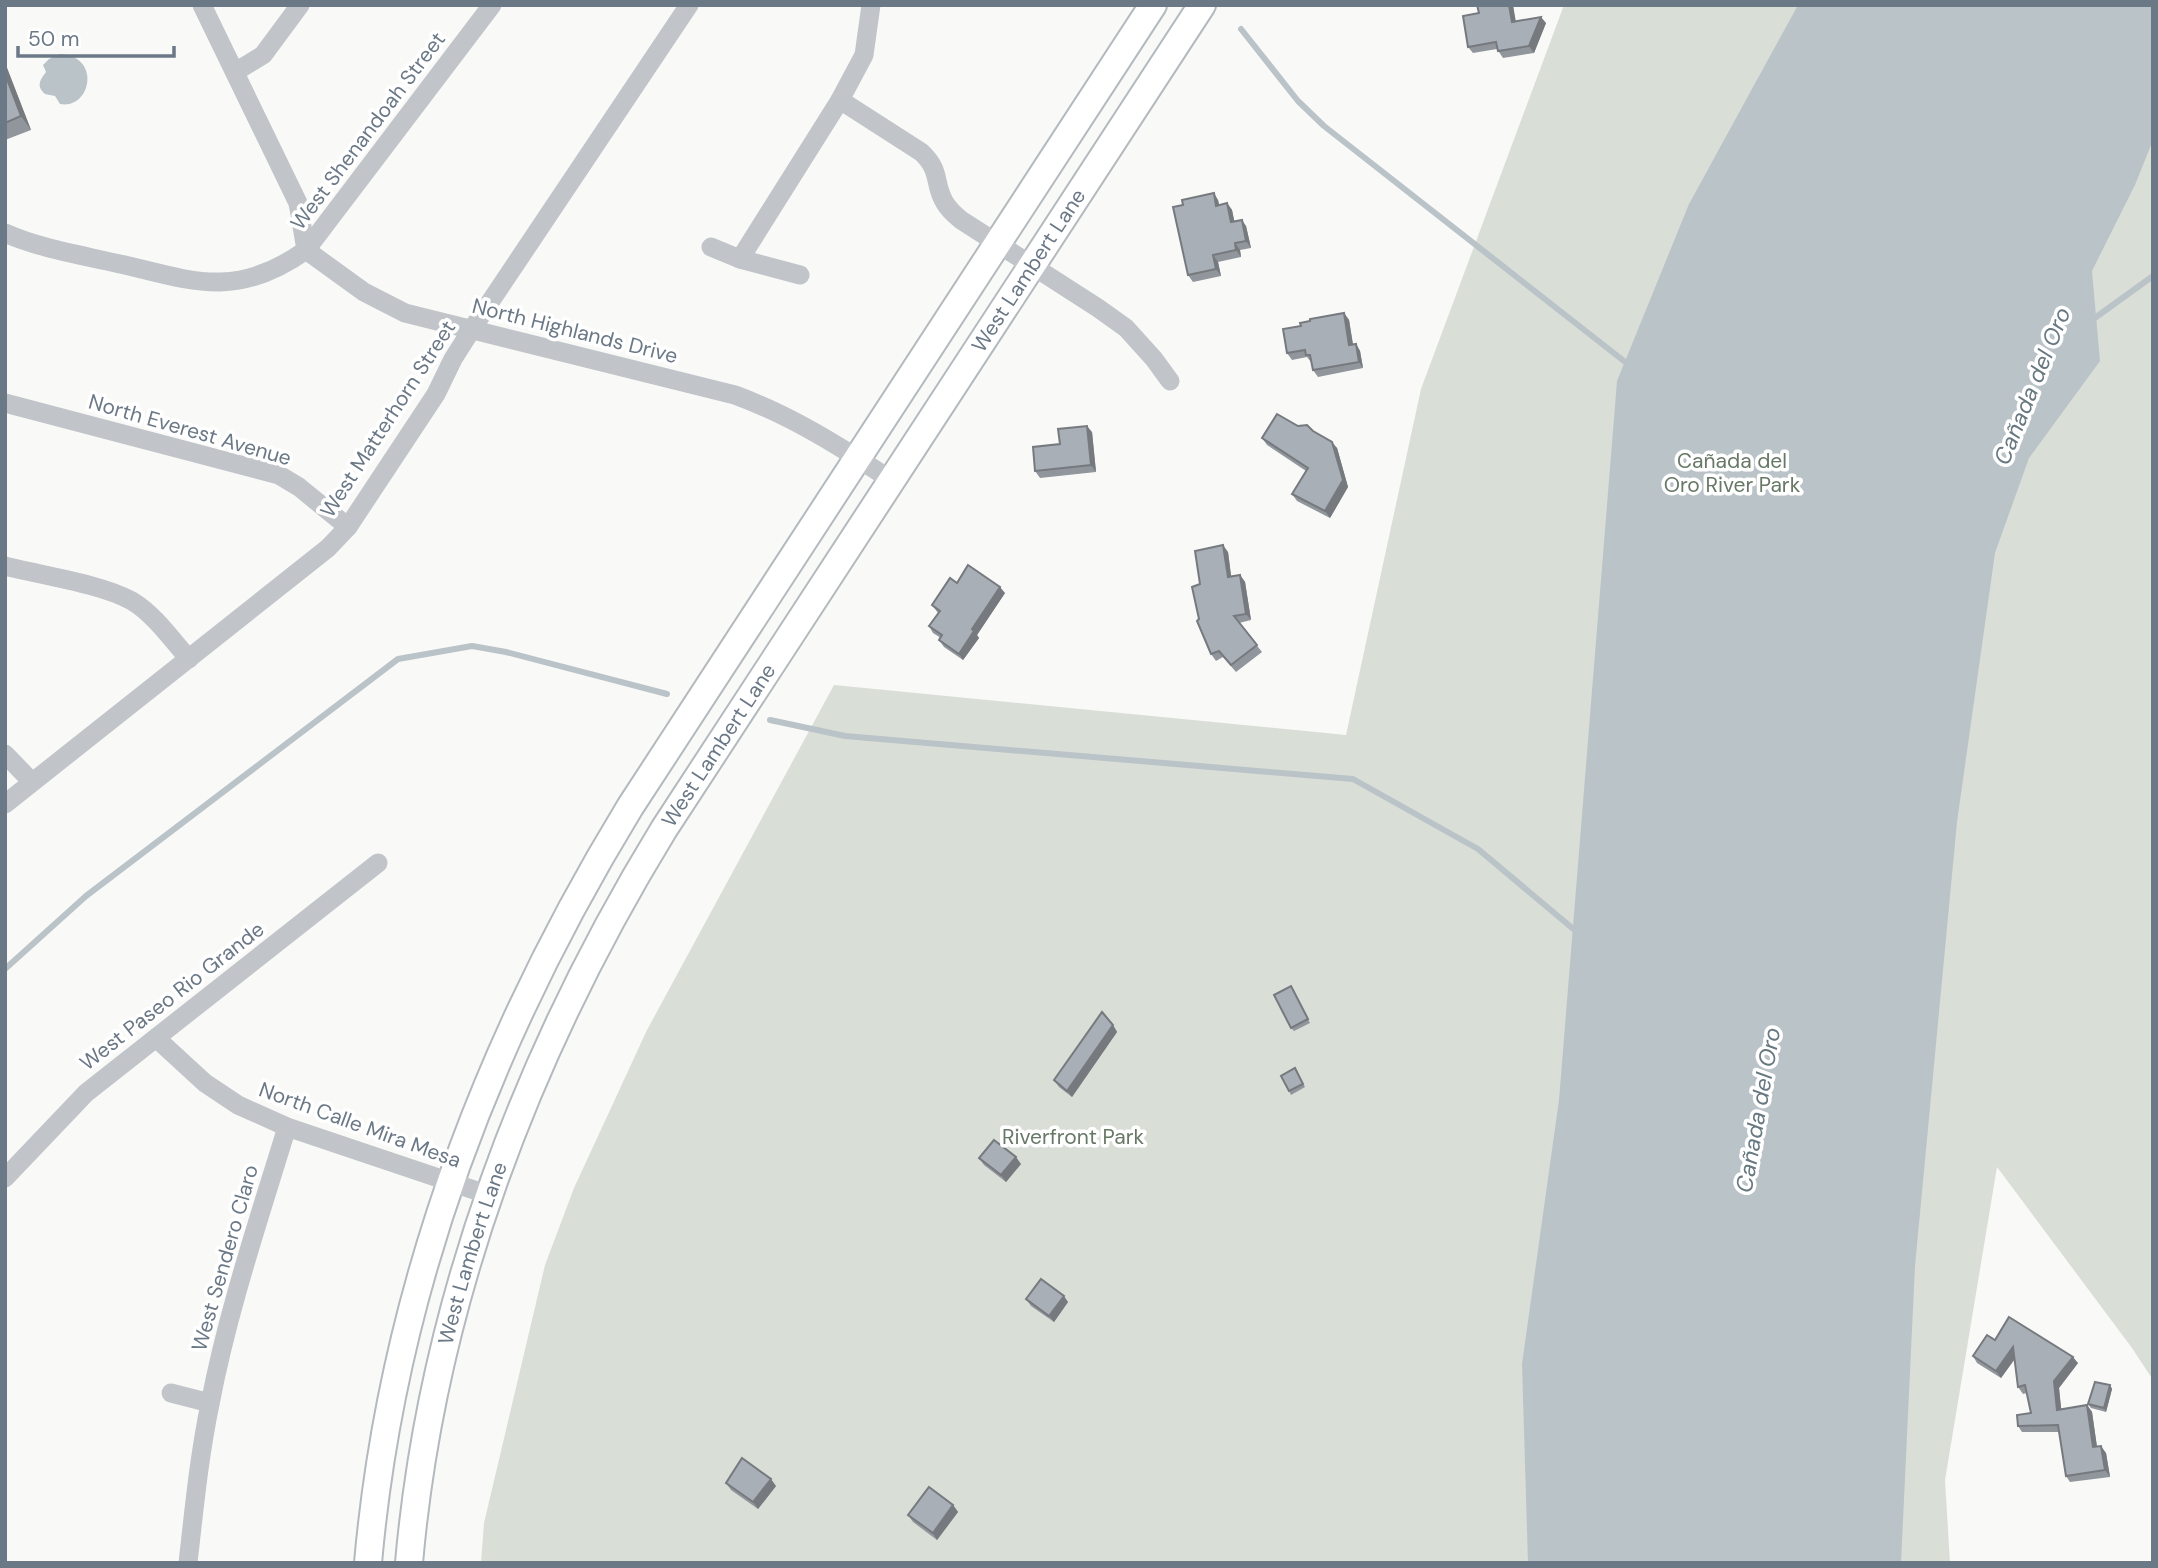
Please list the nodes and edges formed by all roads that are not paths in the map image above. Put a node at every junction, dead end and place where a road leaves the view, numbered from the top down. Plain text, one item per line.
1 (202, 5) edge
2 (300, 5) edge
3 (492, 5) edge
4 (689, 5) edge
5 (871, 5) edge
6 (1153, 5) edge
7 (1202, 5) edge
8 (236, 72) junction
9 (840, 100) junction
10 (5, 233) edge
11 (998, 242) junction
12 (711, 247) dead end
13 (306, 250) junction
14 (740, 259) junction
15 (1033, 265) junction
16 (800, 275) dead end
17 (472, 329) junction
18 (1170, 381) dead end
19 (5, 403) edge
20 (856, 458) junction
21 (891, 480) junction
22 (348, 527) junction
23 (5, 566) edge
24 (189, 659) junction
25 (5, 754) edge
26 (32, 782) junction
27 (5, 804) edge
28 (378, 863) dead end
29 (156, 1038) junction
30 (286, 1127) junction
31 (5, 1178) edge
32 (450, 1181) junction
33 (489, 1195) junction
34 (171, 1394) dead end
35 (210, 1403) junction
36 (188, 1563) edge
37 (368, 1563) edge
38 (409, 1563) edge

1 - 8 street
2 - 8 street
3 - 13 street, West Shenandoah Street
4 - 17 street, West Matterhorn Street
5 - 9 street
6 - 11 main road, West Lambert Lane
7 - 15 main road, West Lambert Lane
8 - 13 street
9 - 11 street
9 - 14 street
10 - 13 street
11 - 15 street
11 - 20 main road, West Lambert Lane
12 - 14 street
13 - 17 street, North Highlands Drive
14 - 16 street
15 - 18 street
15 - 21 main road, West Lambert Lane
17 - 20 street, North Highlands Drive
17 - 22 street, West Matterhorn Street
19 - 22 street, North Everest Avenue
20 - 21 street, North Highlands Drive
20 - 32 main road, West Lambert Lane
21 - 33 main road, West Lambert Lane
22 - 24 street, West Matterhorn Street
23 - 24 street
24 - 26 street, West Matterhorn Street
25 - 26 street
26 - 27 street, West Matterhorn Street
28 - 29 street, West Paseo Rio Grande
29 - 30 street, North Calle Mira Mesa
29 - 31 street, West Paseo Rio Grande
30 - 32 street, North Calle Mira Mesa
30 - 35 street, West Sendero Claro
32 - 33 street, North Calle Mira Mesa
32 - 37 main road, West Lambert Lane
33 - 38 main road, West Lambert Lane
34 - 35 street
35 - 36 street, West Sendero Claro

